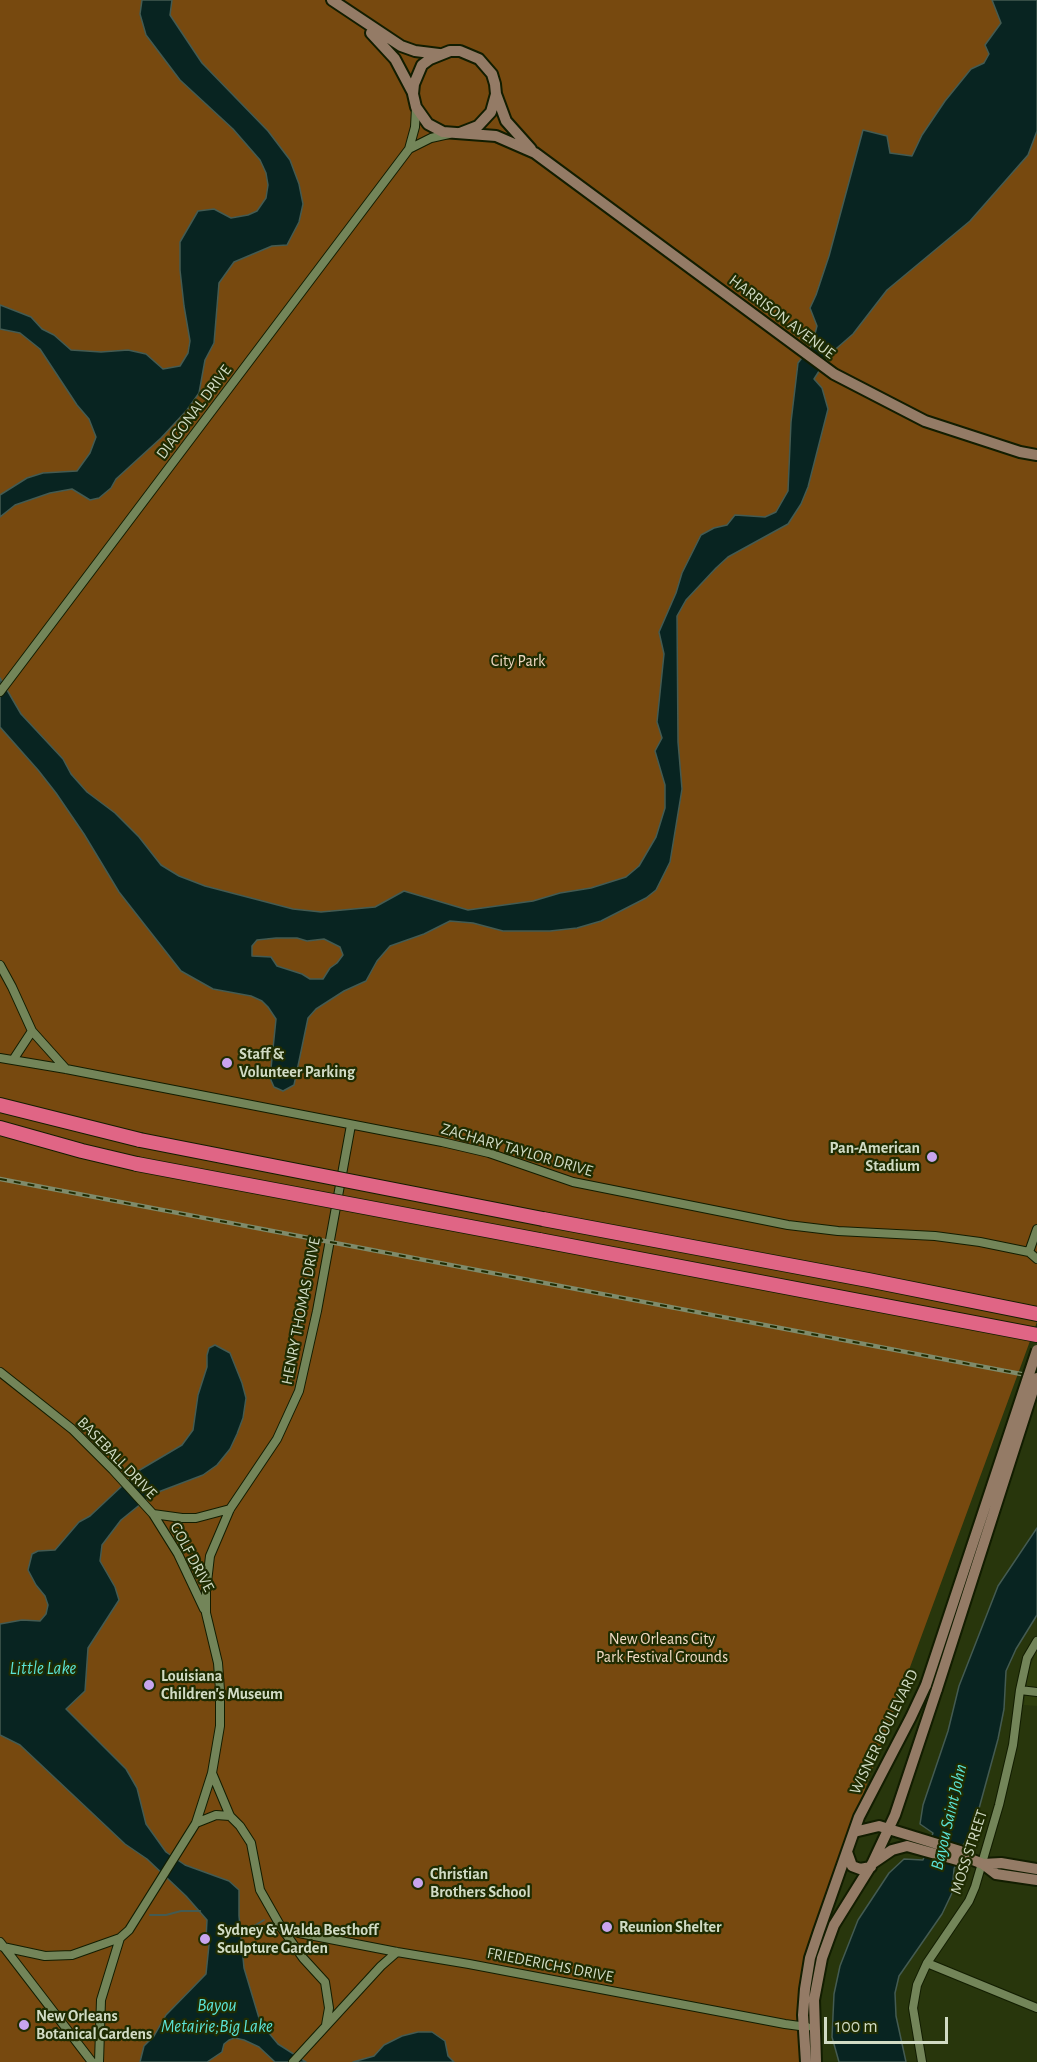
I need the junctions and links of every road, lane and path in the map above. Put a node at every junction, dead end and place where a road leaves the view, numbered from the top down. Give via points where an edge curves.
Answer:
1 (332, 0) edge
2 (348, 12) junction
3 (439, 54) junction
4 (413, 94) junction
5 (496, 94) junction
6 (416, 107) junction
7 (456, 133) junction
8 (409, 149) junction
9 (535, 153) junction
10 (1037, 455) edge
11 (0, 692) edge
12 (0, 965) edge
13 (32, 1031) junction
14 (0, 1058) edge
15 (13, 1060) junction
16 (66, 1069) junction
17 (0, 1105) edge
18 (351, 1125) junction
19 (0, 1128) edge
20 (1037, 1229) edge
21 (1029, 1252) junction
22 (1037, 1258) edge
23 (1037, 1314) edge
24 (1037, 1335) edge
25 (1037, 1350) edge
26 (0, 1372) edge
27 (1037, 1378) edge
28 (230, 1509) junction
29 (150, 1511) junction
30 (206, 1613) junction
31 (1037, 1641) edge
32 (931, 1687) junction
33 (1020, 1690) junction
34 (1037, 1692) edge
35 (212, 1773) junction
36 (230, 1816) junction
37 (196, 1823) junction
38 (889, 1828) junction
39 (854, 1832) junction
40 (927, 1846) junction
41 (847, 1852) junction
42 (983, 1864) junction
43 (872, 1865) junction
44 (1037, 1869) edge
45 (1037, 1880) edge
46 (281, 1927) junction
47 (120, 1938) junction
48 (2, 1945) edge
49 (397, 1952) junction
50 (927, 1962) junction
51 (1037, 2008) edge
52 (326, 2025) junction
53 (809, 2027) junction
54 (92, 2062) edge
55 (99, 2062) edge
56 (293, 2062) edge
57 (806, 2062) edge
58 (816, 2062) edge
59 (922, 2062) edge

1 - 2 street, HARRISON AVENUE
2 - 3 street, HARRISON AVENUE via 401,46
2 - 4 street, HARRISON AVENUE via 387,49
3 - 4 street via 422,65
3 - 5 street, HARRISON AVENUE via 460,51 479,58 492,74
4 - 6 street, HARRISON AVENUE
5 - 7 street via 485,120
5 - 9 street, HARRISON AVENUE via 506,121
6 - 7 street, HARRISON AVENUE via 435,129
6 - 8 street, DIAGONAL DRIVE
7 - 8 street, DIAGONAL DRIVE via 431,138
7 - 9 street, HARRISON AVENUE via 496,136
8 - 11 street, DIAGONAL DRIVE
9 - 10 street, HARRISON AVENUE via 834,374 925,421
12 - 13 street
13 - 15 street
13 - 16 street
14 - 15 street, ZACHARY TAYLOR DRIVE
15 - 16 street, ZACHARY TAYLOR DRIVE
16 - 18 street, ZACHARY TAYLOR DRIVE
17 - 23 highway, bridge via 140,1140
18 - 21 street, ZACHARY TAYLOR DRIVE via 489,1153 573,1182 788,1225 935,1236
18 - 28 street, HENRY THOMAS DRIVE via 299,1392 277,1439
19 - 24 highway, bridge via 137,1164
20 - 21 street
21 - 22 street, ZACHARY TAYLOR DRIVE
25 - 32 street, WISNER BOULEVARD, bridge
26 - 29 street, BASEBALL DRIVE via 72,1429
27 - 32 street, WISNER BOULEVARD, bridge
28 - 29 street, BASEBALL DRIVE via 196,1518
28 - 30 street, HENRY THOMAS DRIVE via 210,1556
29 - 30 street, GOLF DRIVE via 178,1554
30 - 35 street, HENRY THOMAS DRIVE via 220,1690 220,1726
31 - 33 street, MOSS STREET
32 - 38 street, WISNER BOULEVARD via 906,1785
32 - 39 street, WISNER BOULEVARD via 911,1717
33 - 34 street
33 - 42 street, MOSS STREET via 1013,1745
35 - 36 street
35 - 37 street, HENRY THOMAS DRIVE
36 - 37 street via 216,1815
36 - 46 street via 251,1843 260,1890
37 - 47 street, HENRY THOMAS DRIVE via 129,1930
38 - 39 street via 879,1826
38 - 40 street
38 - 43 street, WISNER BOULEVARD
39 - 41 street, WISNER BOULEVARD
40 - 42 street
40 - 43 street via 892,1850
41 - 43 street via 852,1866 860,1869
41 - 53 street, WISNER BOULEVARD via 810,1958 804,2001
42 - 44 street
42 - 45 street via 996,1874
42 - 50 street, MOSS STREET via 969,1901
43 - 53 street, WISNER BOULEVARD via 834,1925 822,1958
46 - 49 street, FRIEDERICHS DRIVE
46 - 52 street via 325,1982 329,2008
47 - 48 street via 72,1955 45,1956
47 - 55 street, HENRY THOMAS DRIVE via 101,2000
48 - 54 street
49 - 52 street
49 - 53 street, FRIEDERICHS DRIVE
50 - 51 street
50 - 59 street, MOSS STREET via 913,2008
52 - 56 street
53 - 57 street, WISNER BOULEVARD
53 - 58 street, WISNER BOULEVARD

